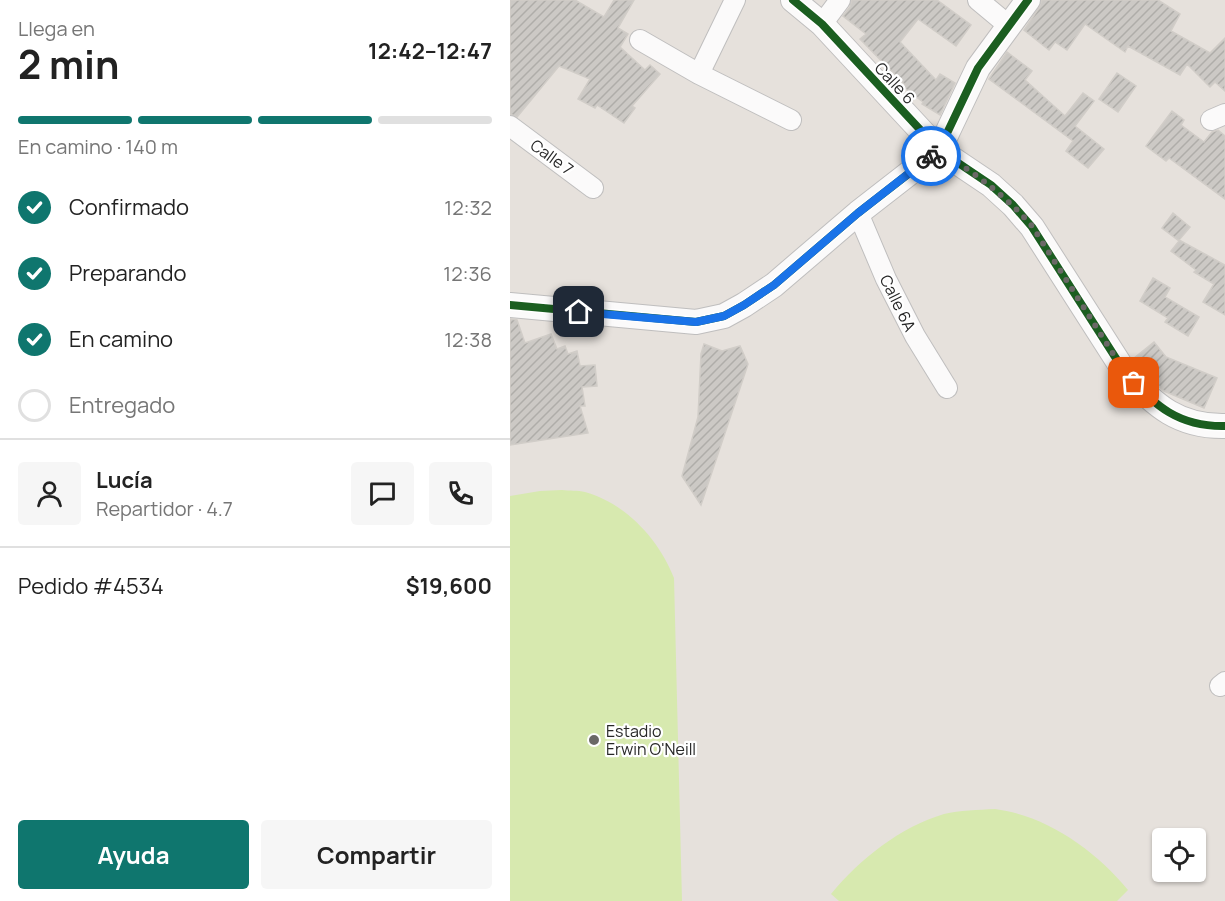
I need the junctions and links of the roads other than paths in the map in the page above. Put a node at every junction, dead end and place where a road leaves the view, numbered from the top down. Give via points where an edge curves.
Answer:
1 (735, 0) edge
2 (793, 0) edge
3 (840, 0) edge
4 (978, 0) edge
5 (1028, 0) edge
6 (822, 24) junction
7 (1008, 25) junction
8 (640, 40) dead end
9 (699, 74) junction
10 (791, 120) dead end
11 (510, 126) edge
12 (939, 150) junction
13 (593, 188) dead end
14 (858, 213) junction
15 (510, 305) edge
16 (947, 388) dead end
17 (1225, 426) edge

1 - 9 street
2 - 6 street, Calle 6
3 - 6 street
4 - 7 street
5 - 7 street
6 - 12 street, Calle 6
7 - 12 street via 978,68
8 - 9 street
9 - 10 street
11 - 13 street, Calle 7
12 - 14 street
12 - 17 street, Calle 6 via 991,185 1032,226 1126,374 1142,392 1159,407 1187,421
14 - 15 street via 774,285 724,316 696,322
14 - 16 street, Calle 6A via 905,317

